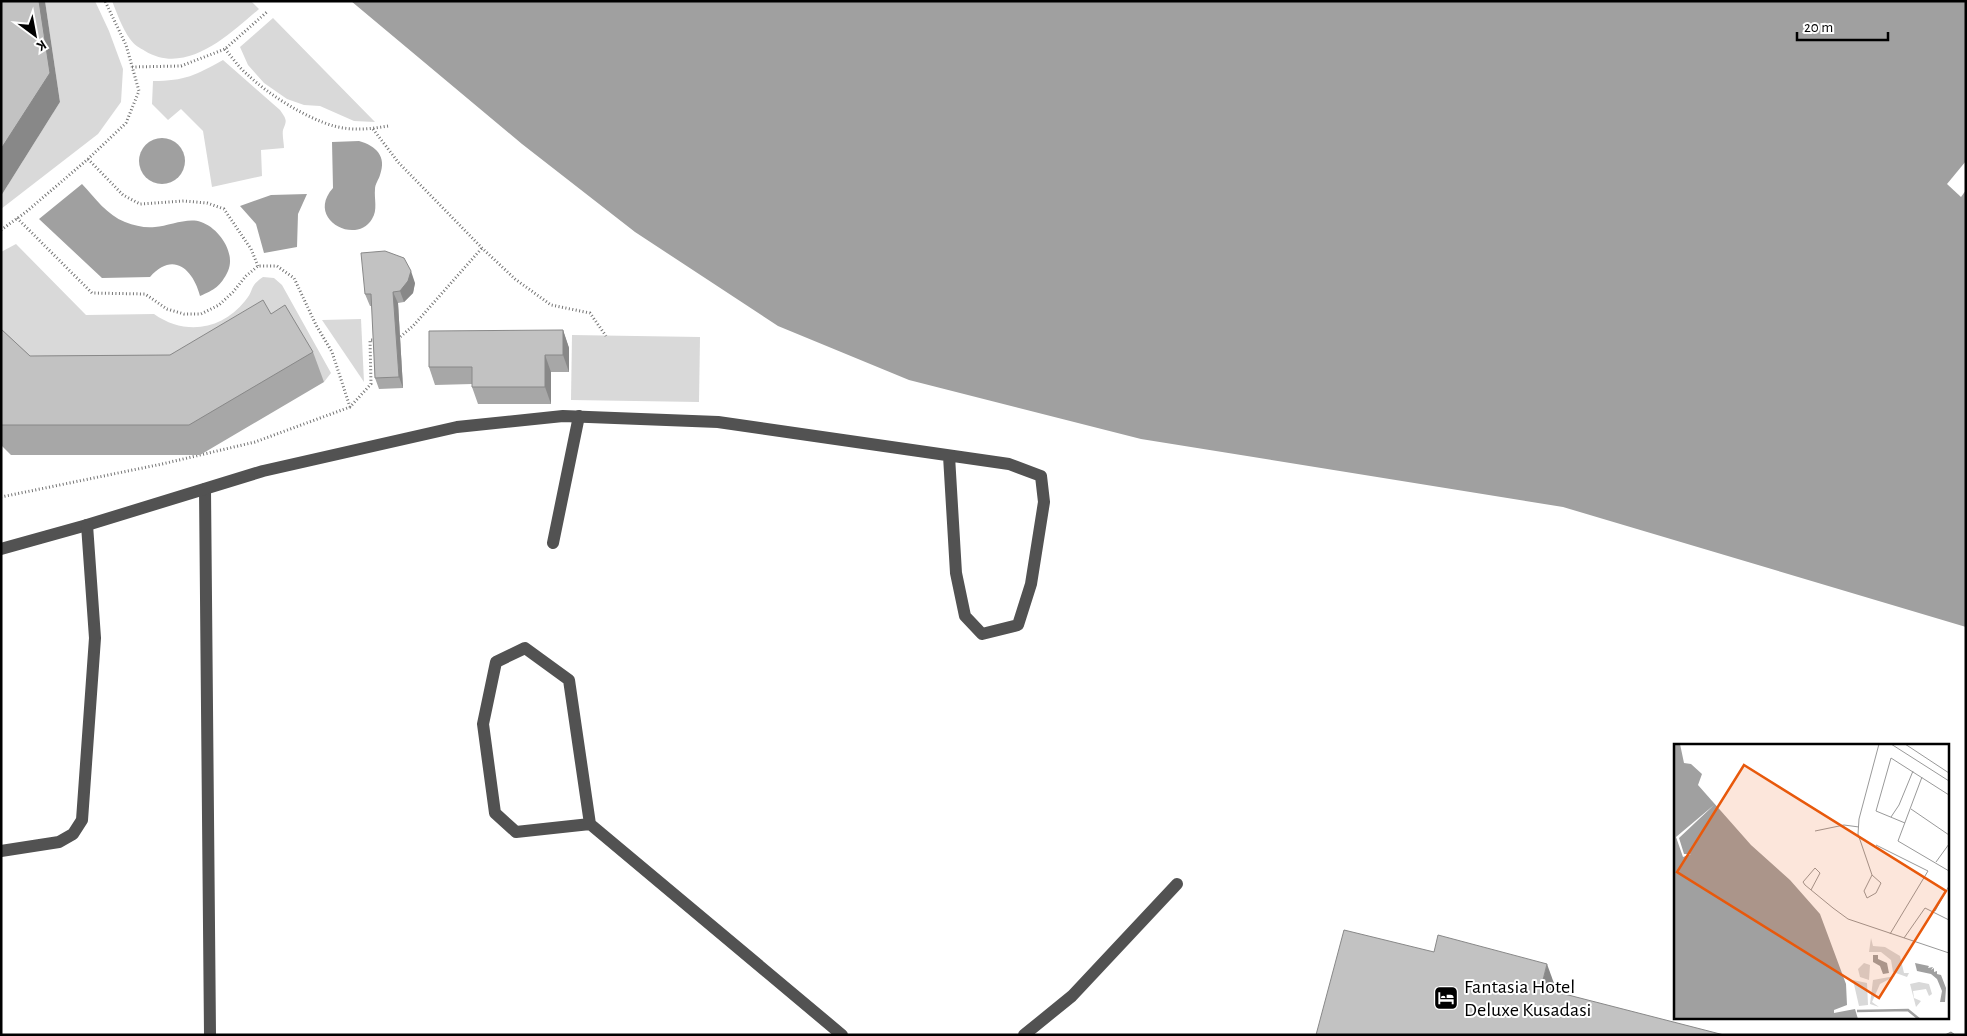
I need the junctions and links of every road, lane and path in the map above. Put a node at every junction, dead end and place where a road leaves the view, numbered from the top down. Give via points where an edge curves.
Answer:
1 (106, 1) edge
2 (268, 11) dead end
3 (225, 49) junction
4 (132, 67) junction
5 (388, 126) dead end
6 (373, 129) junction
7 (88, 159) junction
8 (17, 218) junction
9 (1, 230) edge
10 (482, 248) junction
11 (258, 266) junction
12 (606, 336) dead end
13 (392, 338) edge
14 (384, 339) edge
15 (350, 407) junction
16 (579, 416) junction
17 (949, 456) junction
18 (205, 489) junction
19 (1, 497) edge
20 (87, 525) junction
21 (553, 543) dead end
22 (1, 549) edge
23 (590, 824) junction
24 (1, 851) edge
25 (1177, 884) dead end
26 (210, 1035) edge
27 (842, 1035) edge
28 (1024, 1035) edge

1 - 4 path
2 - 3 path
3 - 4 path via 181,66
3 - 6 path via 247,75 295,108 334,126
4 - 7 path via 139,90 126,123
5 - 6 path
6 - 10 path via 398,162
7 - 8 path
7 - 11 path via 123,196 140,204 184,201 207,203 224,210 251,249
8 - 9 path
8 - 11 path via 92,293 145,294 167,309 184,314 201,314 219,305
10 - 12 path via 515,279 551,305 590,313
10 - 13 path via 412,326 400,337
11 - 15 path via 277,266 294,278 332,352
14 - 15 path via 370,340 371,384
15 - 19 path via 254,442
16 - 17 street via 718,422
16 - 18 street via 457,427 263,471
16 - 21 street
17 - 17 street via 956,573 965,616 982,634 1018,625 1031,584 1044,502 1041,476 1009,464
18 - 20 street
18 - 26 street
20 - 22 street
20 - 24 street via 95,638 82,820 73,834 59,842
23 - 23 street via 570,680 525,648 496,662 483,724 495,812 516,832
23 - 27 street
25 - 28 street via 1072,996

